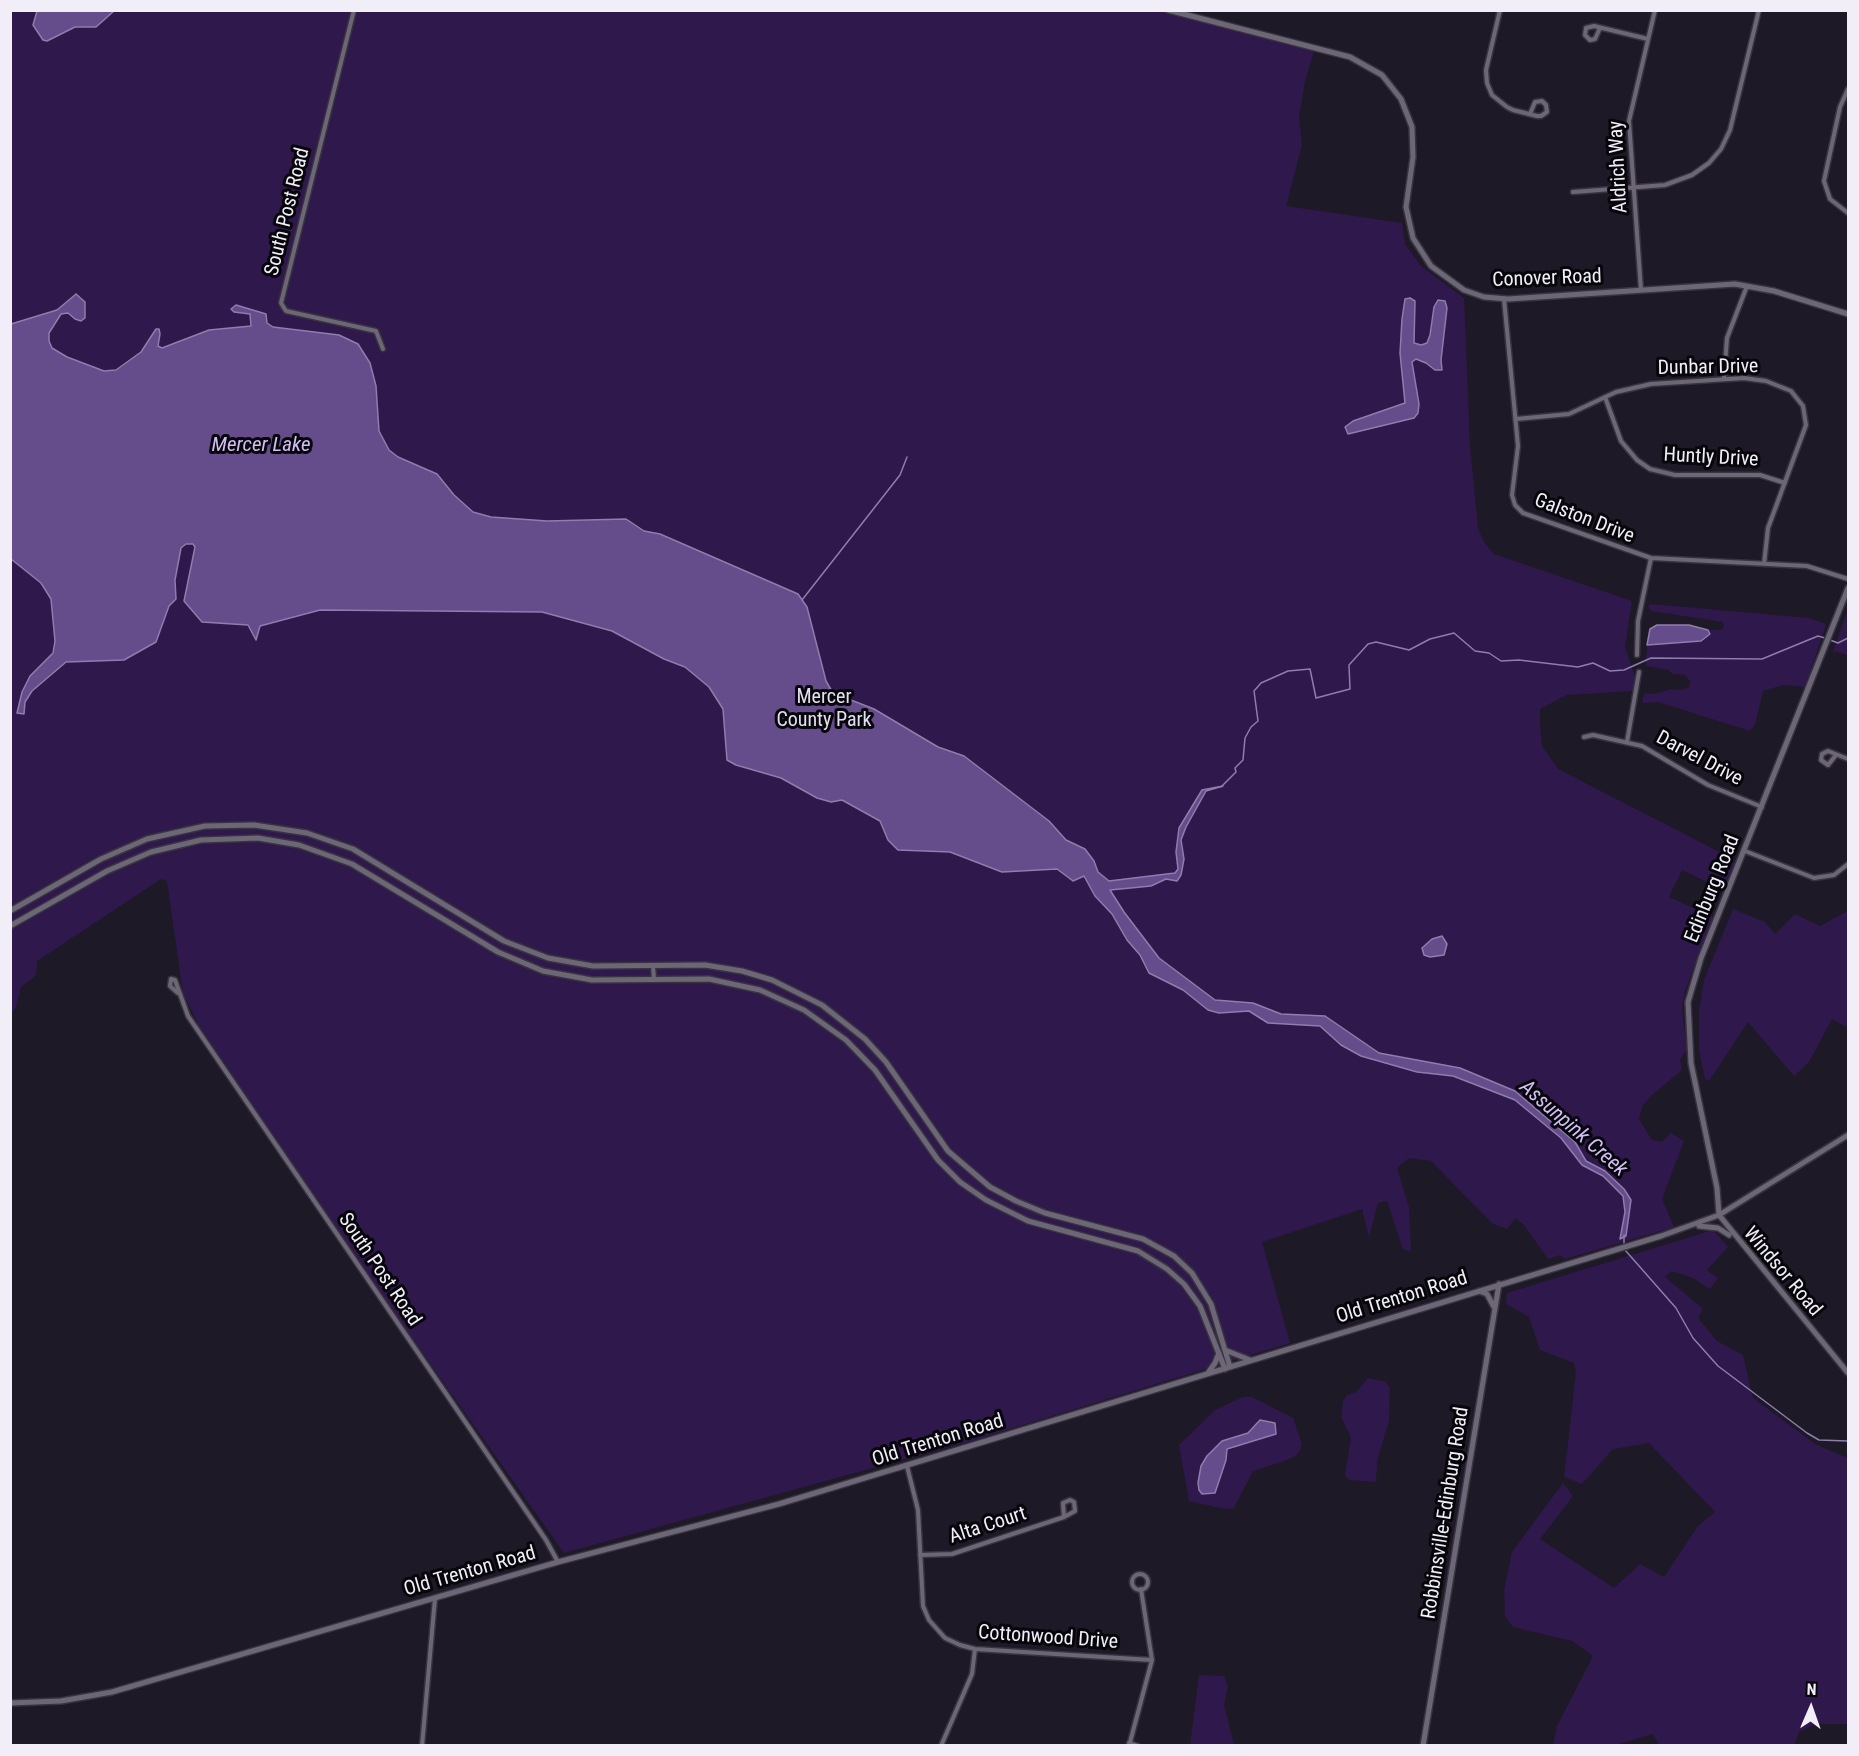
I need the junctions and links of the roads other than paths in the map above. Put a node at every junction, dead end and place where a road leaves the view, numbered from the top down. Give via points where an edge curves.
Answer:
1 (354, 10) edge
2 (1168, 10) edge
3 (1500, 10) edge
4 (1655, 10) edge
5 (1759, 10) edge
6 (1600, 28) junction
7 (1648, 39) junction
8 (1848, 89) edge
9 (1530, 114) junction
10 (1634, 187) junction
11 (1573, 192) dead end
12 (1848, 213) edge
13 (1748, 286) junction
14 (1641, 290) junction
15 (1504, 299) junction
16 (1848, 314) edge
17 (383, 349) dead end
18 (1724, 378) junction
19 (1605, 397) junction
20 (1516, 419) junction
21 (1785, 483) junction
22 (1651, 558) junction
23 (1764, 564) junction
24 (1848, 579) edge
25 (1848, 588) edge
26 (1637, 655) dead end
27 (1639, 672) dead end
28 (1584, 737) dead end
29 (1628, 742) junction
30 (1836, 754) dead end
31 (1848, 759) edge
32 (1763, 807) junction
33 (1745, 851) junction
34 (1848, 864) edge
35 (10, 911) edge
36 (471, 920) junction
37 (10, 926) edge
38 (464, 931) junction
39 (653, 966) junction
40 (654, 979) junction
41 (178, 993) dead end
42 (1848, 1135) edge
43 (1719, 1215) junction
44 (1691, 1226) junction
45 (1115, 1230) junction
46 (1736, 1239) junction
47 (1112, 1243) junction
48 (1499, 1284) junction
49 (1478, 1291) junction
50 (1495, 1309) junction
51 (1222, 1350) junction
52 (1251, 1360) junction
53 (1227, 1368) junction
54 (1848, 1373) edge
55 (1206, 1374) junction
56 (907, 1466) junction
57 (1064, 1517) junction
58 (920, 1556) junction
59 (558, 1562) junction
60 (1141, 1589) junction
61 (435, 1598) junction
62 (975, 1649) junction
63 (1152, 1660) junction
64 (10, 1703) edge
65 (1129, 1744) edge
66 (422, 1746) edge
67 (941, 1746) edge
68 (1138, 1746) edge
69 (1423, 1746) edge

1 - 17 street, South Post Road via 281,303 286,310 376,331
2 - 15 street, Conover Road via 1350,57 1369,64 1382,75 1401,99 1412,127 1413,157 1406,207 1418,249 1454,285 1484,297
3 - 9 street via 1486,70 1487,83 1502,104
4 - 7 street, Aldrich Way
5 - 10 street via 1733,121 1721,149 1701,170 1683,180
6 - 6 street via 1588,27 1585,35 1595,39
6 - 7 street
7 - 10 street, Aldrich Way via 1630,115
8 - 12 street via 1840,107 1824,181 1830,199
9 - 9 street via 1545,115 1546,105 1535,102
10 - 11 street
10 - 14 street, Aldrich Way
13 - 14 street, Conover Road
13 - 16 street, Conover Road
13 - 18 street via 1727,338
14 - 15 street, Conover Road
15 - 20 street, Galston Drive
18 - 19 street, Dunbar Drive via 1639,385
18 - 21 street, Dunbar Drive via 1766,381 1791,391 1800,401 1806,424
19 - 20 street, Dunbar Drive via 1569,414
19 - 21 street, Huntly Drive via 1621,441 1630,454 1650,469 1675,475 1760,475
20 - 22 street, Galston Drive via 1518,459 1512,495 1519,509
21 - 23 street, Dunbar Drive via 1768,528
22 - 23 street, Galston Drive
22 - 26 street via 1638,621
23 - 24 street, Galston Drive via 1816,568
25 - 32 street, Edinburg Road
27 - 29 street
28 - 29 street, Darvel Drive via 1593,735
29 - 32 street, Darvel Drive via 1652,751 1708,785
30 - 31 street
32 - 33 street, Edinburg Road
33 - 34 street via 1814,878 1833,875
33 - 43 street, Edinburg Road via 1701,958 1688,1002 1691,1063
35 - 36 street via 133,844 185,829 239,824 288,829 335,842 378,862
36 - 38 street
36 - 39 street via 504,941 548,958 593,966
37 - 38 street via 133,859 188,842 239,838 286,842 335,856
38 - 40 street via 512,960 551,973 592,980
39 - 40 street
39 - 45 street via 692,964 742,971 814,1000 851,1026 878,1052 939,1140 981,1181 1029,1207
40 - 47 street via 729,982 768,993 804,1010 859,1052 928,1148 973,1191 1028,1221
41 - 59 street, South Post Road via 188,1016
42 - 43 street, Old Trenton Road
43 - 44 street, Old Trenton Road
43 - 46 street, Windsor Road
44 - 46 street via 1718,1228
44 - 48 street, Old Trenton Road
45 - 47 street
45 - 51 street via 1155,1244 1192,1274 1211,1304
46 - 54 street, Windsor Road
47 - 51 street via 1148,1256 1176,1276 1200,1306
48 - 49 street, Old Trenton Road
48 - 50 street, Robbinsville-Edinburg Road
49 - 50 street via 1487,1294
49 - 52 street, Old Trenton Road
50 - 69 street, Robbinsville-Edinburg Road
51 - 52 street
51 - 53 street
51 - 55 street
52 - 53 street, Old Trenton Road
53 - 55 street, Old Trenton Road
55 - 56 street, Old Trenton Road
56 - 58 street, Cottonwood Drive via 917,1500
56 - 59 street, Old Trenton Road
57 - 57 street, Alta Court via 1075,1511 1076,1505 1070,1500 1061,1506
57 - 58 street, Alta Court via 952,1554
58 - 62 street, Cottonwood Drive via 921,1597 929,1620 945,1638
59 - 61 street, Old Trenton Road
60 - 60 street via 1147,1580 1137,1575 1132,1583
60 - 63 street
61 - 64 street, Old Trenton Road via 104,1694
61 - 66 street
62 - 63 street, Cottonwood Drive
62 - 67 street via 972,1674
63 - 65 street
65 - 68 street

